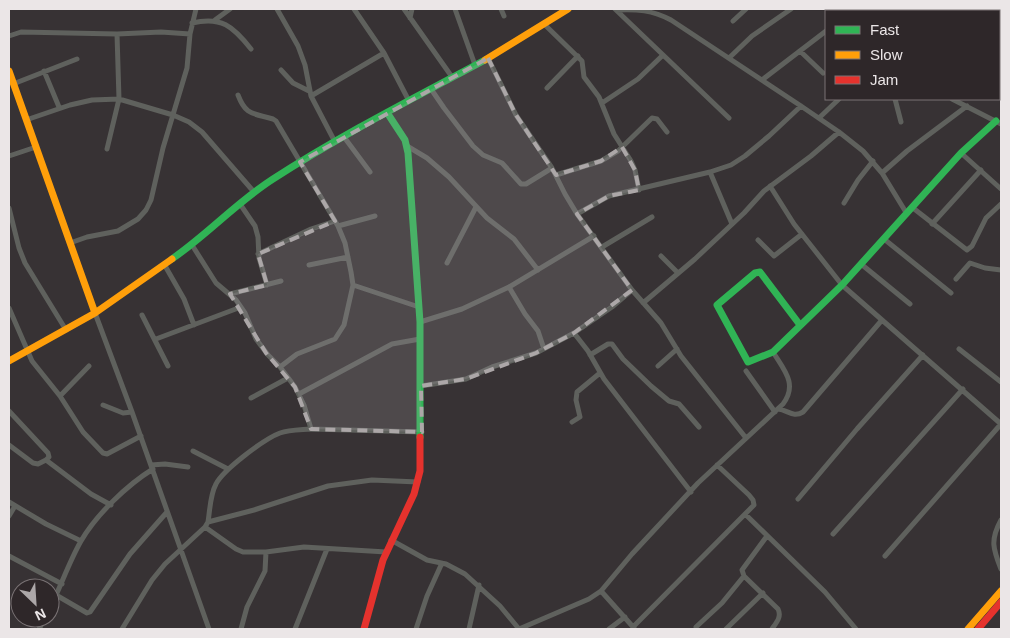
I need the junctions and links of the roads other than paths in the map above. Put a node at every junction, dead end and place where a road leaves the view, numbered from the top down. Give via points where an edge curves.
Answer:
1 (196, 9) edge
2 (230, 9) edge
3 (277, 9) edge
4 (354, 9) edge
5 (404, 9) edge
6 (412, 9) edge
7 (455, 9) edge
8 (501, 9) edge
9 (568, 9) edge
10 (615, 9) edge
11 (746, 9) edge
12 (791, 9) edge
13 (557, 11) edge
14 (504, 16) dead end
15 (410, 18) junction
16 (215, 20) junction
17 (733, 21) dead end
18 (192, 23) junction
19 (544, 24) junction
20 (825, 32) edge
21 (117, 34) junction
22 (190, 34) junction
23 (9, 36) edge
24 (251, 49) dead end
25 (800, 51) junction
26 (384, 53) junction
27 (663, 55) junction
28 (578, 56) junction
29 (488, 58) junction
30 (729, 58) junction
31 (78, 59) dead end
32 (475, 65) junction
33 (281, 70) dead end
34 (9, 71) edge
35 (44, 71) junction
36 (823, 73) dead end
37 (452, 77) junction
38 (762, 80) junction
39 (13, 84) junction
40 (547, 88) dead end
41 (432, 89) junction
42 (310, 93) junction
43 (238, 95) dead end
44 (119, 98) junction
45 (838, 100) edge
46 (895, 100) edge
47 (954, 100) edge
48 (409, 101) junction
49 (602, 103) junction
50 (801, 106) junction
51 (967, 106) junction
52 (59, 107) junction
53 (388, 114) junction
54 (173, 115) junction
55 (729, 118) dead end
56 (818, 118) junction
57 (26, 120) junction
58 (901, 122) dead end
59 (999, 122) edge
60 (667, 132) dead end
61 (840, 132) junction
62 (344, 137) junction
63 (335, 142) junction
64 (407, 146) junction
65 (36, 147) junction
66 (622, 147) junction
67 (107, 149) dead end
68 (961, 153) junction
69 (9, 156) edge
70 (873, 161) junction
71 (300, 162) junction
72 (552, 168) junction
73 (981, 170) junction
74 (370, 172) dead end
75 (710, 172) junction
76 (882, 173) junction
77 (556, 175) junction
78 (770, 186) junction
79 (1001, 189) edge
80 (638, 190) junction
81 (254, 192) junction
82 (844, 203) dead end
83 (240, 204) junction
84 (1001, 204) edge
85 (476, 207) junction
86 (9, 208) edge
87 (913, 208) junction
88 (577, 214) junction
89 (907, 214) junction
90 (375, 216) dead end
91 (652, 217) dead end
92 (336, 224) junction
93 (732, 224) junction
94 (932, 224) junction
95 (802, 234) junction
96 (594, 236) junction
97 (758, 240) dead end
98 (884, 240) junction
99 (70, 243) junction
100 (192, 246) junction
101 (602, 247) junction
102 (258, 254) junction
103 (661, 256) dead end
104 (348, 257) junction
105 (447, 263) dead end
106 (164, 264) junction
107 (861, 264) junction
108 (309, 265) dead end
109 (538, 270) junction
110 (1001, 270) edge
111 (678, 274) junction
112 (956, 279) dead end
113 (282, 281) dead end
114 (267, 285) junction
115 (352, 285) junction
116 (842, 285) junction
117 (509, 287) junction
118 (632, 290) junction
119 (951, 293) dead end
120 (230, 294) junction
121 (643, 303) junction
122 (910, 304) dead end
123 (241, 307) junction
124 (419, 307) junction
125 (9, 308) edge
126 (95, 313) junction
127 (142, 315) dead end
128 (882, 320) junction
129 (420, 322) junction
130 (194, 324) junction
131 (800, 325) junction
132 (66, 330) junction
133 (574, 333) junction
134 (156, 339) junction
135 (420, 339) junction
136 (544, 349) junction
137 (677, 349) junction
138 (959, 349) dead end
139 (28, 351) junction
140 (773, 352) junction
141 (590, 355) junction
142 (923, 355) junction
143 (9, 361) edge
144 (89, 366) dead end
145 (168, 366) dead end
146 (658, 366) dead end
147 (280, 367) junction
148 (746, 371) dead end
149 (600, 373) junction
150 (288, 378) junction
151 (1001, 382) edge
152 (421, 386) junction
153 (963, 389) junction
154 (299, 394) junction
155 (60, 396) junction
156 (250, 398) dead end
157 (103, 405) dead end
158 (777, 410) junction
159 (9, 411) edge
160 (132, 412) junction
161 (572, 422) dead end
162 (1001, 424) edge
163 (699, 427) dead end
164 (310, 429) junction
165 (422, 432) junction
166 (141, 436) junction
167 (746, 438) junction
168 (9, 445) edge
169 (193, 451) dead end
170 (46, 460) junction
171 (717, 464) junction
172 (188, 467) dead end
173 (152, 468) junction
174 (228, 469) junction
175 (418, 482) junction
176 (690, 492) junction
177 (798, 499) dead end
178 (9, 502) edge
179 (111, 505) junction
180 (15, 506) junction
181 (167, 512) junction
182 (745, 514) junction
183 (9, 516) edge
184 (1001, 520) edge
185 (206, 524) junction
186 (833, 534) dead end
187 (767, 536) junction
188 (391, 540) junction
189 (81, 541) junction
190 (181, 548) junction
191 (328, 549) junction
192 (266, 552) junction
193 (386, 552) junction
194 (9, 556) edge
195 (885, 556) dead end
196 (442, 563) junction
197 (1001, 569) edge
198 (744, 576) junction
199 (62, 584) junction
200 (479, 585) junction
201 (60, 588) edge
202 (601, 591) junction
203 (1001, 591) edge
204 (763, 593) junction
205 (60, 597) edge
206 (1000, 606) edge
207 (625, 617) junction
208 (696, 627) dead end
209 (125, 628) edge
210 (634, 628) edge
211 (209, 629) edge
212 (241, 629) edge
213 (295, 629) edge
214 (364, 629) edge
215 (416, 629) edge
216 (469, 629) edge
217 (519, 629) edge
218 (609, 629) edge
219 (726, 629) edge
220 (772, 629) edge
221 (856, 629) edge
222 (968, 629) edge
223 (978, 629) edge

1 - 18 street
2 - 16 street
3 - 42 street via 298,46
4 - 26 street
5 - 15 street
6 - 15 street
7 - 32 street
8 - 14 street
9 - 13 street
10 - 27 street
10 - 30 street via 660,14
11 - 17 street
12 - 30 street via 752,36
13 - 19 street
15 - 37 street
16 - 18 street
16 - 24 street via 235,31
18 - 22 street
19 - 28 street
19 - 29 street
20 - 25 street
21 - 22 street
21 - 23 street via 21,32
21 - 44 street
22 - 54 street via 187,68
25 - 36 street
25 - 38 street
26 - 42 street via 321,92
26 - 48 street
27 - 49 street via 638,79
27 - 55 street
28 - 40 street
28 - 49 street via 584,77
29 - 32 street
29 - 72 street via 516,115
30 - 38 street
31 - 35 street
32 - 37 street
33 - 42 street via 293,83
34 - 39 street
35 - 39 street
35 - 52 street
37 - 41 street
38 - 50 street
39 - 57 street
41 - 48 street
41 - 72 street via 473,146 483,155 502,163 521,184
42 - 63 street
43 - 71 street via 248,112 276,121
44 - 52 street
44 - 54 street
44 - 67 street
45 - 56 street
46 - 58 street
47 - 51 street
48 - 53 street
49 - 66 street via 610,127
50 - 56 street
50 - 75 street via 745,156
51 - 59 street
51 - 76 street
52 - 57 street
53 - 62 street
53 - 64 street
54 - 81 street via 202,132
54 - 99 street via 146,210 118,231
56 - 61 street
57 - 65 street
59 - 68 street
60 - 66 street via 657,119 652,118
61 - 70 street
61 - 78 street
62 - 63 street
62 - 74 street
63 - 71 street
64 - 85 street via 449,177
64 - 124 street
65 - 69 street
65 - 99 street
66 - 77 street via 601,161
66 - 80 street via 635,170
68 - 73 street
68 - 87 street
70 - 76 street
70 - 82 street
71 - 81 street
71 - 92 street
72 - 77 street
73 - 79 street
73 - 94 street
75 - 80 street
75 - 93 street
76 - 89 street
77 - 88 street
78 - 93 street
78 - 95 street
80 - 88 street via 605,197
81 - 83 street
83 - 100 street
83 - 102 street via 258,237
84 - 94 street via 986,218 967,250
85 - 105 street
85 - 109 street via 514,239
86 - 132 street via 25,263
87 - 89 street
87 - 94 street
88 - 96 street
89 - 98 street
90 - 92 street
91 - 101 street
92 - 102 street via 311,229
92 - 104 street
93 - 111 street
95 - 97 street via 774,256
95 - 116 street
96 - 101 street
96 - 109 street
98 - 107 street
98 - 119 street
99 - 126 street
100 - 106 street
100 - 120 street via 216,283
101 - 118 street
102 - 114 street
103 - 111 street
104 - 108 street
104 - 115 street
106 - 126 street
106 - 130 street
107 - 116 street
107 - 122 street
109 - 117 street
110 - 112 street via 970,263
111 - 121 street
113 - 114 street
114 - 120 street
115 - 124 street
115 - 147 street via 344,325 335,338 297,354
116 - 128 street
116 - 131 street
117 - 129 street via 462,309
117 - 136 street via 538,331
118 - 121 street
118 - 133 street
120 - 123 street
121 - 137 street
123 - 130 street
123 - 147 street via 256,339
124 - 129 street
125 - 139 street
126 - 132 street
126 - 160 street
127 - 134 street
128 - 142 street
128 - 158 street via 803,412 792,415 785,410
129 - 135 street
130 - 134 street
131 - 140 street
131 - 140 street via 760,272 718,304 748,362
132 - 139 street
133 - 136 street
133 - 141 street
134 - 145 street
135 - 152 street
135 - 154 street via 392,344
136 - 152 street via 466,379
137 - 146 street
137 - 167 street
138 - 151 street
139 - 143 street
139 - 155 street
140 - 158 street via 789,378 790,387 789,396
141 - 149 street
141 - 163 street via 612,344 651,386 669,401 679,404
142 - 153 street
142 - 177 street
144 - 155 street
147 - 150 street
148 - 158 street
149 - 161 street via 577,392 580,417
149 - 176 street
150 - 154 street
150 - 156 street
152 - 165 street
153 - 162 street
153 - 186 street
154 - 164 street
155 - 166 street via 83,432 103,454
157 - 160 street via 123,414
158 - 167 street
159 - 170 street via 48,453
160 - 166 street
162 - 195 street
164 - 165 street
164 - 174 street via 271,437
165 - 175 street
166 - 173 street
167 - 171 street
168 - 170 street via 33,463 42,464
169 - 174 street
170 - 179 street
171 - 176 street
171 - 182 street via 753,500 754,505
172 - 173 street via 165,464
173 - 179 street
173 - 181 street
174 - 185 street via 212,493
175 - 185 street via 372,480 328,486
175 - 188 street
176 - 202 street
178 - 180 street
179 - 189 street
180 - 183 street
180 - 189 street
181 - 190 street
181 - 205 street via 130,554 90,612
182 - 187 street
182 - 210 street
184 - 197 street via 993,536
185 - 190 street
185 - 192 street via 236,549
187 - 198 street via 743,566
187 - 221 street via 833,600
188 - 193 street
188 - 196 street via 428,560
189 - 199 street
190 - 209 street via 152,580
190 - 211 street
191 - 192 street via 291,548
191 - 193 street
191 - 213 street
192 - 212 street via 265,571 247,607
193 - 214 street
194 - 199 street
196 - 200 street
196 - 215 street
198 - 204 street
198 - 208 street
199 - 201 street
200 - 216 street
200 - 217 street
202 - 207 street
202 - 217 street
203 - 222 street
204 - 219 street
204 - 220 street via 780,613
206 - 223 street
207 - 210 street
207 - 218 street

